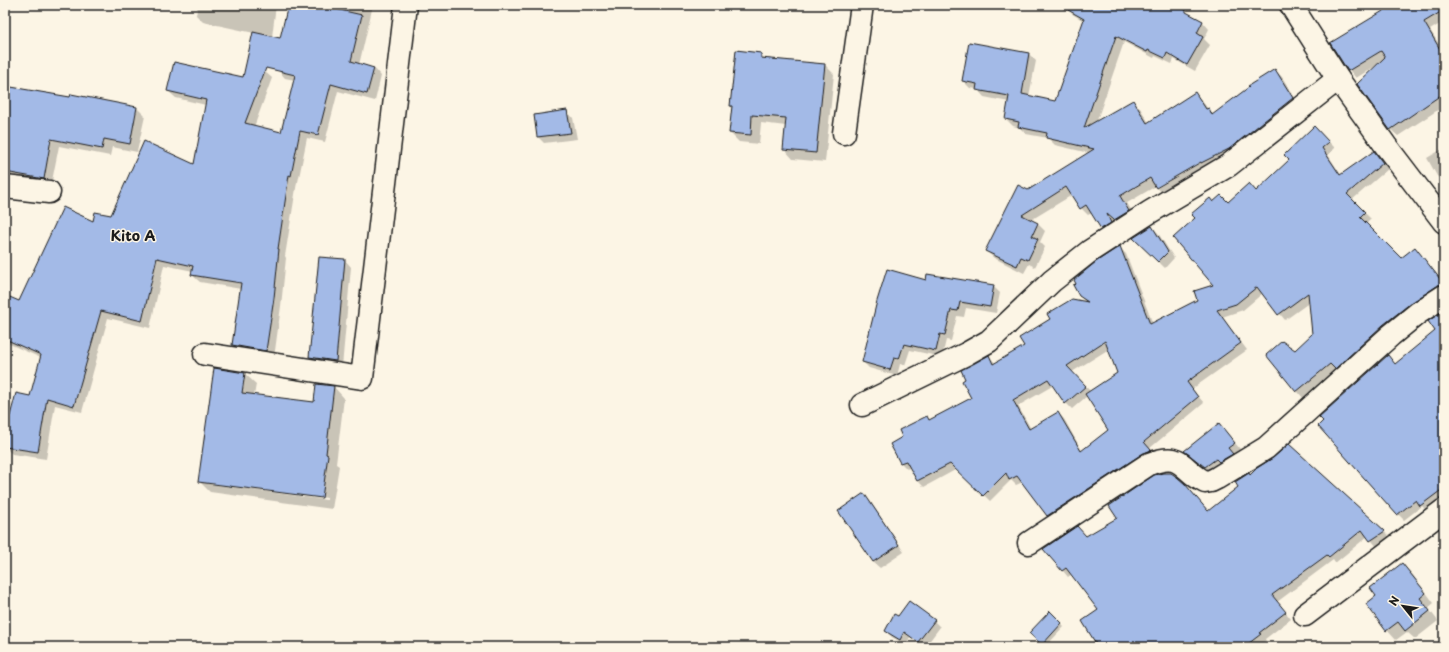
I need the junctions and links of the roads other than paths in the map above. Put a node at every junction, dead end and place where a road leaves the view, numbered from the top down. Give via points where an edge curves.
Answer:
1 (406, 5) edge
2 (862, 5) edge
3 (1291, 5) edge
4 (1338, 79) junction
5 (844, 133) dead end
6 (5, 187) edge
7 (50, 192) dead end
8 (1444, 222) edge
9 (1444, 296) edge
10 (205, 354) dead end
11 (862, 405) dead end
12 (1444, 510) edge
13 (1029, 543) dead end
14 (1306, 615) dead end

1 - 10 street via 362,378
2 - 5 street
3 - 4 street
4 - 8 street
4 - 11 street via 1229,165 1090,251 1052,281 989,341
6 - 7 street
9 - 13 street via 1391,335 1266,448 1217,478 1206,482 1177,461 1168,458 1160,460 1149,464
12 - 14 street

